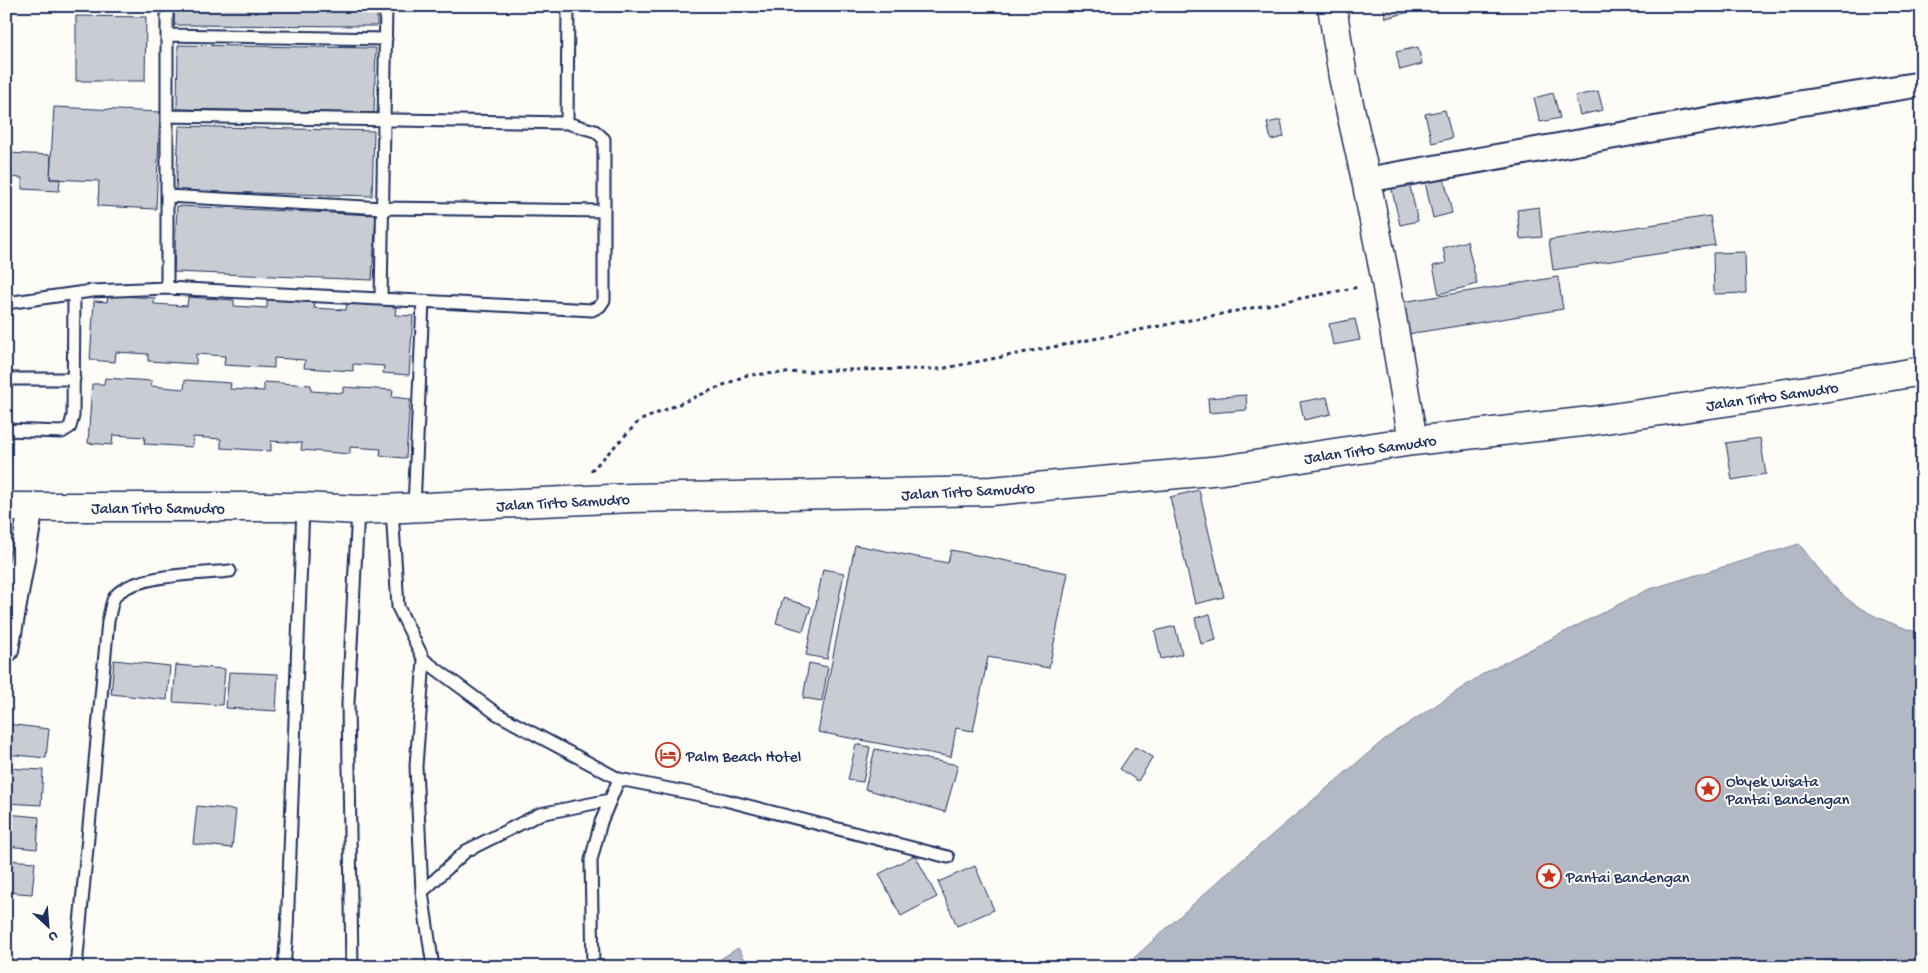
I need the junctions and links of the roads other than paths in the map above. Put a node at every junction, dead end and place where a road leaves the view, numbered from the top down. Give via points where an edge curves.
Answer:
1 (167, 6) edge
2 (386, 6) edge
3 (568, 6) edge
4 (1332, 6) edge
5 (167, 35) junction
6 (386, 39) junction
7 (1922, 84) edge
8 (167, 116) junction
9 (384, 121) junction
10 (567, 123) junction
11 (1366, 180) junction
12 (166, 196) junction
13 (383, 208) junction
14 (604, 211) junction
15 (166, 288) junction
16 (74, 294) junction
17 (381, 299) junction
18 (423, 301) junction
19 (6, 303) edge
20 (1922, 371) edge
21 (6, 379) edge
22 (74, 379) junction
23 (6, 430) edge
24 (1414, 441) junction
25 (19, 507) edge
26 (303, 507) junction
27 (403, 509) junction
28 (358, 510) junction
29 (230, 572) dead end
30 (6, 650) edge
31 (424, 660) junction
32 (619, 779) junction
33 (610, 800) junction
34 (948, 857) dead end
35 (422, 892) junction
36 (76, 967) edge
37 (284, 967) edge
38 (352, 967) edge
39 (433, 967) edge
40 (593, 967) edge

1 - 5 lane
2 - 6 lane
3 - 10 lane
4 - 11 street via 1343,77
5 - 6 lane
5 - 8 lane
6 - 9 lane
7 - 11 street
8 - 9 lane
8 - 12 lane
9 - 10 lane
9 - 13 lane
10 - 14 lane via 595,131 604,139
11 - 24 street
12 - 13 lane
12 - 15 lane
13 - 14 lane
13 - 17 lane
14 - 18 lane via 604,300 592,310
15 - 16 lane
15 - 17 lane
16 - 19 lane
16 - 22 lane
17 - 18 lane
18 - 27 lane
20 - 24 street, Jalan Tirto Samudro via 1590,421
21 - 22 lane
22 - 23 lane via 70,427 62,432
24 - 27 street, Jalan Tirto Samudro via 1222,470 991,491 567,500
25 - 26 street, Jalan Tirto Samudro
25 - 30 street
26 - 28 street, Jalan Tirto Samudro
26 - 37 lane via 288,931
27 - 28 street, Jalan Tirto Samudro
27 - 31 lane via 398,607
28 - 38 lane via 348,703
29 - 36 lane via 146,579 125,587 114,598 108,621
31 - 32 lane via 497,714
31 - 35 lane via 416,766
32 - 33 lane
32 - 34 lane via 725,800
33 - 35 lane via 540,814 466,851
33 - 40 lane via 591,860
35 - 39 lane

